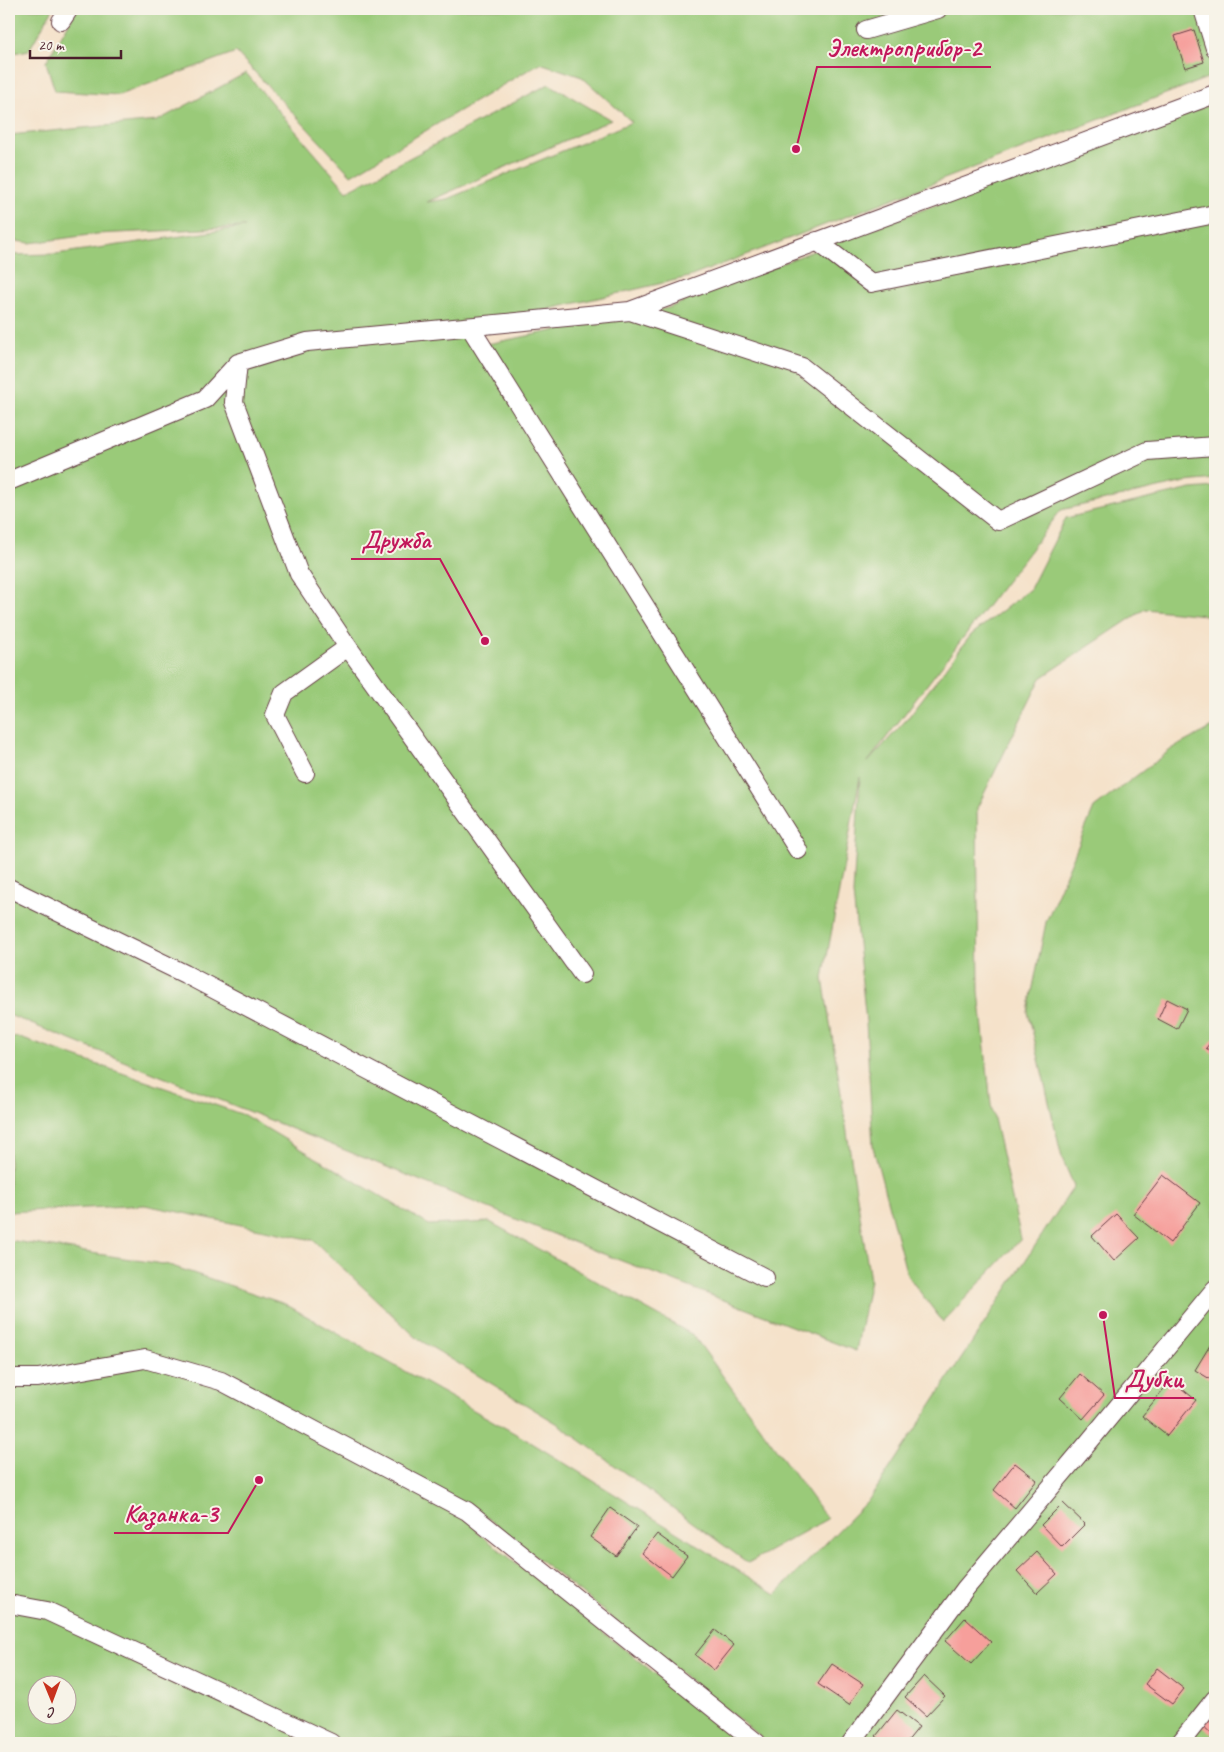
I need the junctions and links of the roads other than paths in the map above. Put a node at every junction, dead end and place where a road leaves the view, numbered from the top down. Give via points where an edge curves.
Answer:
1 (938, 9) edge
2 (1203, 9) edge
3 (866, 30) dead end
4 (1215, 48) edge
5 (1215, 94) edge
6 (1215, 214) edge
7 (817, 241) junction
8 (630, 311) junction
9 (470, 327) junction
10 (238, 363) junction
11 (1215, 446) edge
12 (9, 481) edge
13 (348, 647) junction
14 (305, 773) dead end
15 (798, 850) dead end
16 (9, 888) edge
17 (582, 974) dead end
18 (765, 1278) dead end
19 (1215, 1290) edge
20 (9, 1378) edge
21 (9, 1604) edge
22 (1215, 1699) edge
23 (330, 1743) edge
24 (757, 1743) edge
25 (851, 1743) edge
26 (1180, 1743) edge

1 - 3 lane
2 - 4 lane
5 - 7 lane
6 - 7 lane via 871,283
7 - 8 lane
8 - 9 lane
8 - 11 lane via 802,367 998,521 1147,452
9 - 10 lane via 307,342
9 - 15 lane
10 - 12 lane via 205,399
10 - 13 lane via 234,402 295,565
13 - 14 lane via 284,693 275,715
13 - 17 lane
16 - 18 lane via 186,974
19 - 25 lane via 964,1589
20 - 24 lane via 38,1378 146,1359 221,1381 467,1511
21 - 23 lane via 47,1611
22 - 26 lane

